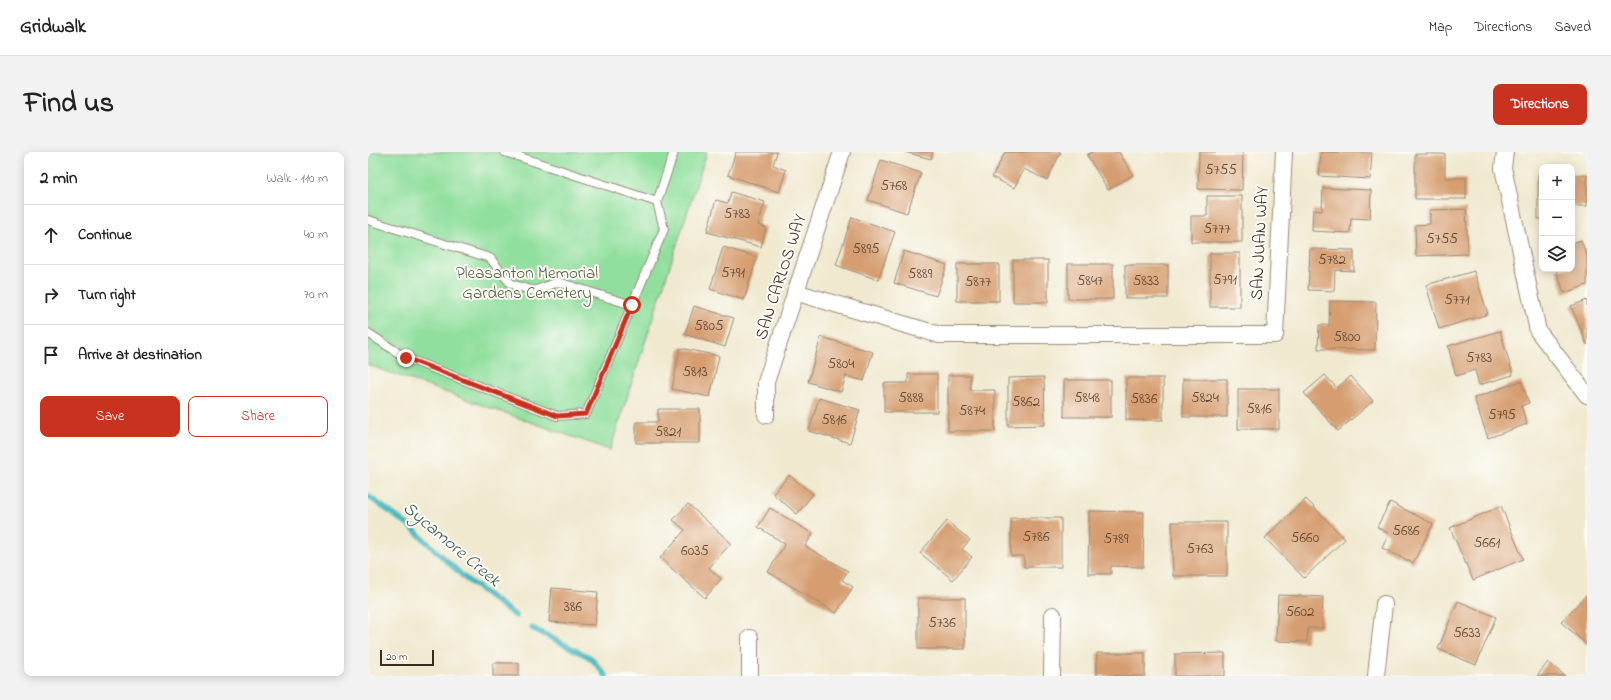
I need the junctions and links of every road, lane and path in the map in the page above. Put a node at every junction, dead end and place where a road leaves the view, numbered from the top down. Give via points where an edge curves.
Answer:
1 (506, 152) edge
2 (674, 152) edge
3 (842, 152) edge
4 (1284, 152) edge
5 (1505, 152) edge
6 (657, 202) junction
7 (368, 220) edge
8 (795, 292) junction
9 (632, 305) junction
10 (368, 333) edge
11 (1587, 395) edge
12 (766, 415) dead end
13 (1384, 604) dead end
14 (1053, 615) dead end
15 (750, 638) dead end
16 (750, 676) edge
17 (1052, 676) edge
18 (1376, 676) edge

1 - 6 lane
2 - 6 lane
3 - 8 street, SAN CARLOS WAY
4 - 8 street, SAN JUAN WAY via 1275,335 940,335
5 - 11 street via 1503,168 1538,331
6 - 9 lane via 664,229
7 - 9 lane via 490,258 511,284 534,291 558,282
8 - 12 street, SAN CARLOS WAY via 766,382
9 - 10 lane via 586,414 557,416 406,358
13 - 18 street
14 - 17 street
15 - 16 street

